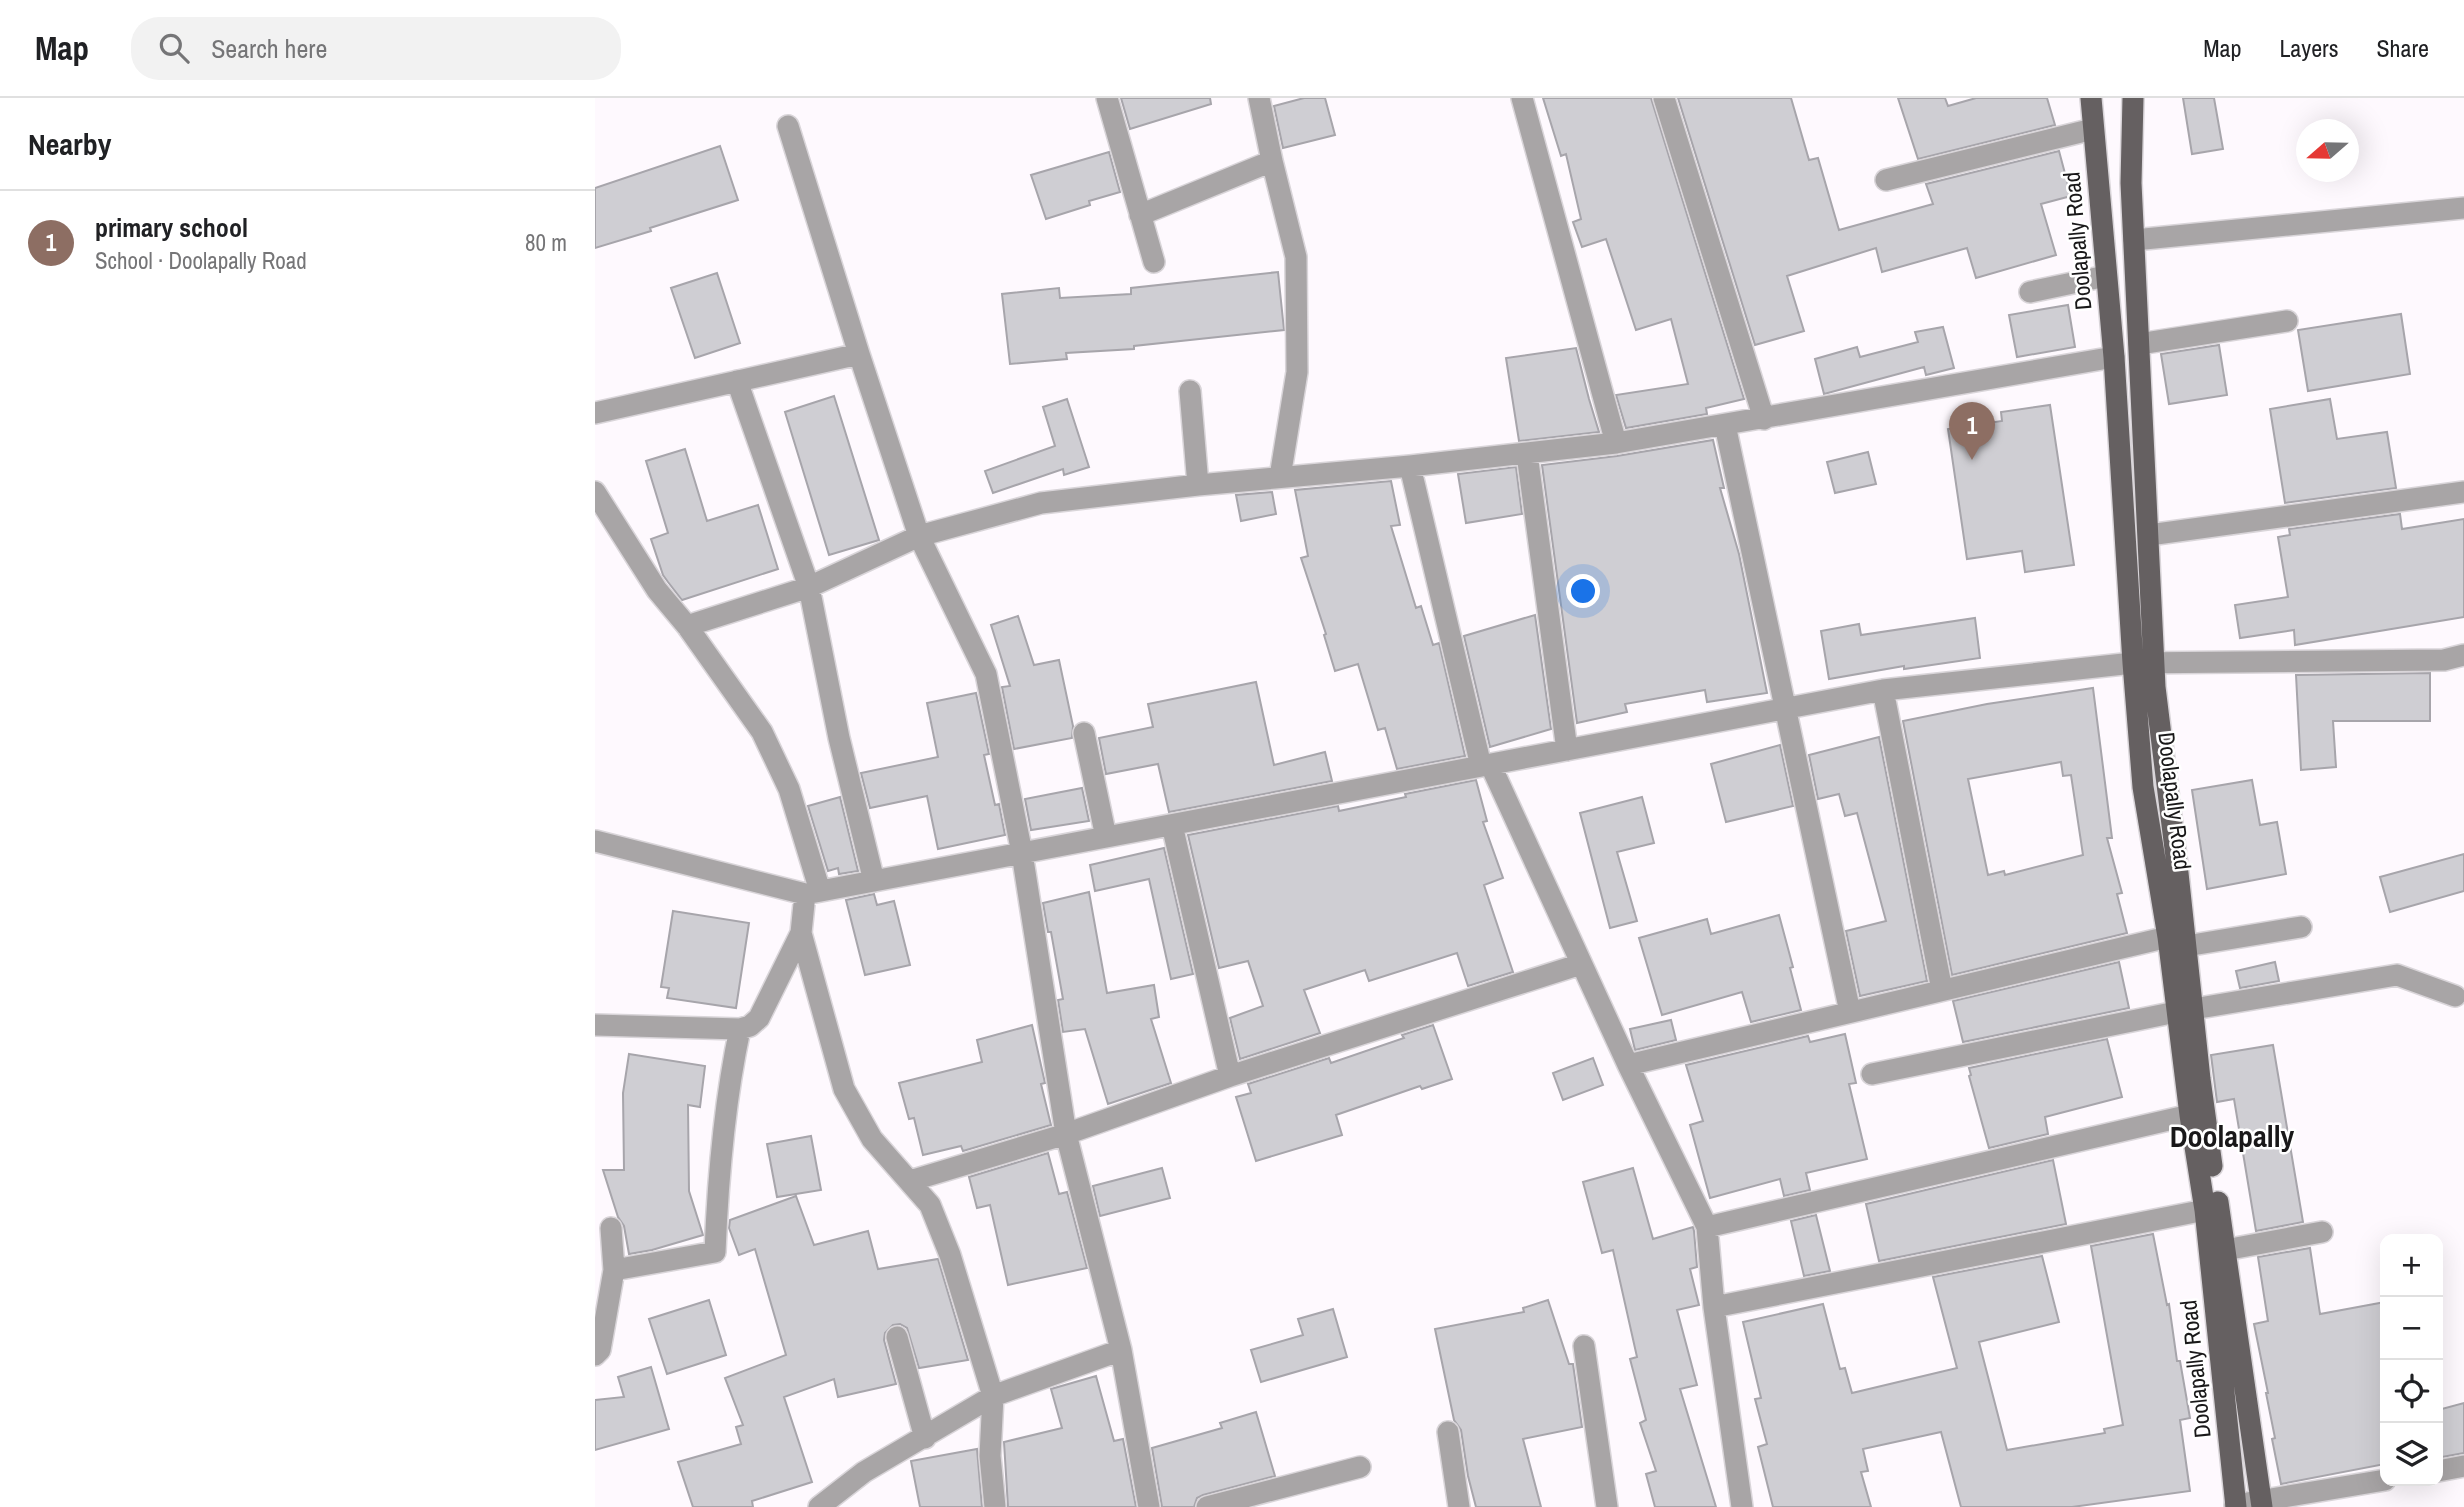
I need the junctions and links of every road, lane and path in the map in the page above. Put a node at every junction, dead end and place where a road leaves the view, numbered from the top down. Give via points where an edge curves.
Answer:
1 (1107, 98) edge
2 (1259, 98) edge
3 (1522, 98) edge
4 (1664, 98) edge
5 (2091, 98) edge
6 (2133, 98) edge
7 (788, 126) dead end
8 (2093, 129) junction
9 (1272, 161) junction
10 (1886, 180) dead end
11 (2464, 208) edge
12 (1140, 215) junction
13 (2134, 240) junction
14 (1154, 262) dead end
15 (2106, 276) junction
16 (2030, 292) dead end
17 (2287, 321) dead end
18 (2139, 344) junction
19 (859, 354) junction
20 (2114, 357) junction
21 (737, 381) junction
22 (1190, 391) dead end
23 (595, 413) edge
24 (1764, 418) junction
25 (1725, 425) junction
26 (1616, 443) junction
27 (1527, 454) junction
28 (1411, 466) junction
29 (1280, 477) junction
30 (1198, 485) junction
31 (595, 492) edge
32 (2464, 492) edge
33 (2148, 535) junction
34 (919, 536) junction
35 (809, 587) junction
36 (687, 626) junction
37 (2464, 655) edge
38 (2144, 663) junction
39 (1883, 690) junction
40 (1786, 709) junction
41 (1084, 733) dead end
42 (1567, 750) junction
43 (1486, 766) junction
44 (1172, 825) junction
45 (1106, 837) junction
46 (595, 841) edge
47 (1022, 853) junction
48 (874, 881) junction
49 (813, 892) junction
50 (2301, 928) dead end
51 (801, 933) junction
52 (2177, 941) junction
53 (1581, 964) junction
54 (1942, 990) junction
55 (2455, 996) dead end
56 (2185, 1010) junction
57 (1850, 1012) junction
58 (595, 1025) edge
59 (740, 1030) junction
60 (1628, 1065) junction
61 (1872, 1074) dead end
62 (1230, 1076) junction
63 (2190, 1115) junction
64 (1066, 1134) junction
65 (910, 1181) junction
66 (2205, 1210) junction
67 (1707, 1227) junction
68 (611, 1228) dead end
69 (2322, 1232) dead end
70 (2225, 1250) junction
71 (614, 1270) junction
72 (1714, 1307) junction
73 (897, 1337) dead end
74 (1584, 1346) dead end
75 (1121, 1350) junction
76 (595, 1355) edge
77 (993, 1395) junction
78 (1448, 1432) dead end
79 (925, 1438) junction
80 (2464, 1466) edge
81 (1360, 1467) dead end
82 (2443, 1470) edge
83 (2380, 1481) edge
84 (2262, 1504) edge
85 (2235, 1506) edge
86 (819, 1507) edge
87 (995, 1507) edge
88 (1149, 1507) edge
89 (1207, 1507) edge
90 (1458, 1507) edge
91 (1607, 1507) edge
92 (1742, 1507) edge

1 - 12 street
2 - 9 street
3 - 26 street
4 - 24 street
5 - 8 main road, Doolapally Road
6 - 13 main road, Doolapally Road
7 - 19 street
8 - 10 street
8 - 15 main road, Doolapally Road
9 - 12 street
9 - 29 street via 1296,257 1297,372
11 - 13 street
12 - 14 street
13 - 18 main road, Doolapally Road
15 - 16 street
15 - 20 main road, Doolapally Road
17 - 18 street
18 - 33 main road, Doolapally Road
19 - 21 street
19 - 34 street
20 - 24 street
20 - 38 main road, Doolapally Road
21 - 23 street
21 - 35 street
22 - 30 street
24 - 25 street
25 - 26 street
25 - 40 street
26 - 27 street
27 - 28 street
27 - 42 street
28 - 29 street
28 - 43 street
29 - 30 street
30 - 34 street via 1041,503
31 - 36 street via 657,590
32 - 33 street
33 - 38 main road, Doolapally Road
34 - 35 street
34 - 47 street via 986,674
35 - 36 street
35 - 48 street
36 - 49 street via 762,732 789,789
37 - 38 street via 2444,660
38 - 39 street
38 - 52 main road, Doolapally Road via 2143,786
39 - 40 street
39 - 54 street
40 - 42 street
40 - 57 street
41 - 45 street
42 - 43 street
43 - 44 street
43 - 53 street
44 - 45 street
44 - 62 street
45 - 47 street
46 - 49 street
47 - 48 street
47 - 64 street
48 - 49 street
49 - 51 street
50 - 52 street
51 - 59 street via 759,1018
51 - 65 street via 844,1089 872,1139
52 - 54 street
52 - 56 main road, Doolapally Road
53 - 60 street
53 - 62 street
54 - 57 street
55 - 56 street via 2397,975
56 - 61 street
56 - 63 main road, Doolapally Road
56 - 70 main road, Doolapally Road
57 - 60 street
58 - 59 street
59 - 71 street via 729,1081 715,1252
60 - 67 street
62 - 64 street
63 - 66 main road, Doolapally Road
63 - 67 street
64 - 65 street
64 - 75 street
65 - 77 street via 930,1205 950,1255
66 - 72 street
66 - 85 main road, Doolapally Road
67 - 72 street
68 - 71 street
69 - 70 street
70 - 84 main road, Doolapally Road
71 - 76 street via 600,1350
72 - 92 street
73 - 79 street
74 - 91 street
75 - 77 street
75 - 88 street
77 - 79 street
77 - 87 street
78 - 90 street
79 - 86 street via 864,1472
80 - 82 street
81 - 89 street
83 - 84 street
84 - 85 street

